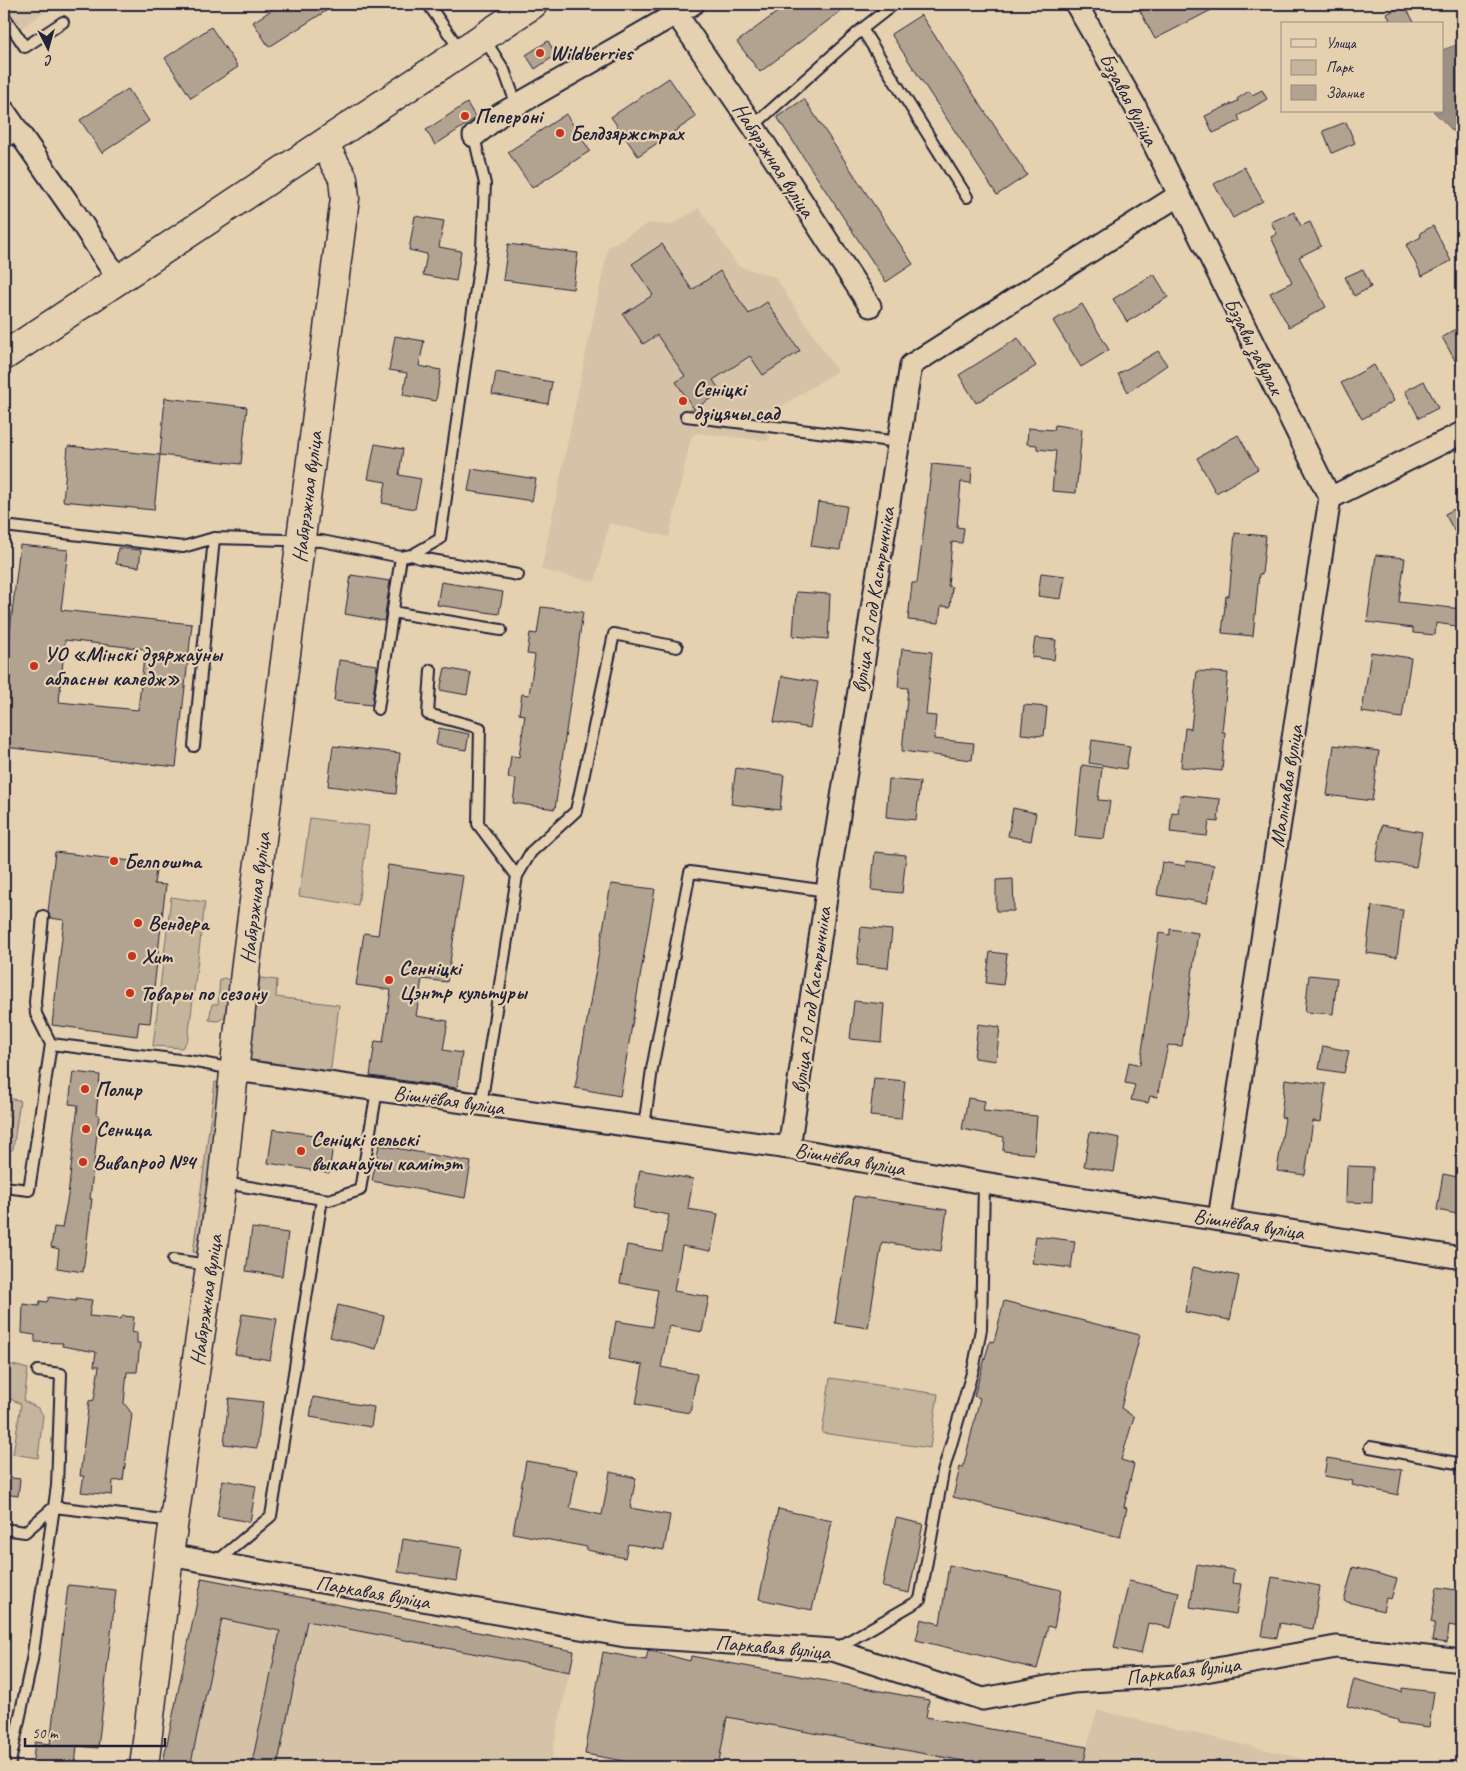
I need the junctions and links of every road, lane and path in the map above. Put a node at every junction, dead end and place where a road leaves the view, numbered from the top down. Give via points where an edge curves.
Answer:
1 (428, 4) edge
2 (533, 4) edge
3 (894, 4) edge
4 (1076, 4) edge
5 (685, 9) edge
6 (4, 16) edge
7 (63, 22) dead end
8 (862, 29) junction
9 (472, 45) junction
10 (517, 106) junction
11 (4, 111) edge
12 (753, 126) junction
13 (474, 136) joint
14 (12, 138) edge
15 (324, 144) junction
16 (1178, 195) junction
17 (967, 197) dead end
18 (118, 280) junction
19 (870, 306) dead end
20 (4, 356) edge
21 (686, 416) dead end
22 (1462, 433) edge
23 (899, 442) junction
24 (1330, 498) junction
25 (4, 526) edge
26 (214, 538) junction
27 (302, 540) junction
28 (412, 555) junction
29 (401, 557) junction
30 (518, 575) dead end
31 (392, 612) junction
32 (501, 630) dead end
33 (676, 648) dead end
34 (431, 670) dead end
35 (378, 709) dead end
36 (194, 746) dead end
37 (517, 876) junction
38 (827, 891) junction
39 (43, 916) dead end
40 (50, 1044) junction
41 (236, 1070) junction
42 (377, 1090) junction
43 (481, 1104) junction
44 (644, 1127) junction
45 (789, 1148) junction
46 (222, 1183) junction
47 (984, 1183) junction
48 (4, 1187) edge
49 (322, 1199) junction
50 (1220, 1219) junction
51 (1462, 1258) edge
52 (173, 1260) dead end
53 (211, 1266) junction
54 (38, 1371) dead end
55 (1370, 1447) dead end
56 (1462, 1464) edge
57 (54, 1507) junction
58 (175, 1521) junction
59 (4, 1529) edge
60 (169, 1555) junction
61 (215, 1563) junction
62 (833, 1650) junction
63 (1462, 1661) edge
64 (9, 1767) edge
65 (144, 1767) edge

1 - 9 lane
2 - 9 street
3 - 8 lane
4 - 16 street, Бэзавая вуліца via 1135,106
5 - 10 street, Набярэжная вуліца
5 - 12 street, Набярэжная вуліца
6 - 7 lane via 25,47
8 - 12 lane
8 - 17 lane
9 - 10 lane via 504,70
9 - 15 street
10 - 13 street, Набярэжная вуліца via 501,114
11 - 14 street
12 - 19 street, Набярэжная вуліца
13 - 28 lane via 485,184 482,247 440,540
14 - 18 street via 75,212
15 - 18 street
15 - 27 street, Набярэжная вуліца via 343,178 344,205
16 - 23 street, вуліца 70 год Кастрычніка via 911,365
16 - 24 street, Бэзавы завулак
18 - 20 street
21 - 23 lane
22 - 24 street
23 - 38 street, вуліца 70 год Кастрычніка
24 - 50 street, Малінавая вуліца
25 - 26 lane via 183,547
26 - 27 lane
26 - 36 lane
27 - 29 lane
27 - 41 street, Набярэжная вуліца via 246,963
28 - 29 lane
28 - 30 lane
29 - 31 lane
31 - 32 lane
31 - 35 lane
33 - 37 lane via 614,634 576,811 531,852
34 - 37 lane via 428,714 480,728 478,824
37 - 43 lane
38 - 44 lane via 690,872
38 - 45 street, вуліца 70 год Кастрычніка
39 - 40 lane via 34,1002
40 - 41 lane
40 - 48 lane via 29,1190
41 - 42 street, Вішнёвая вуліца
41 - 46 street, Набярэжная вуліца
42 - 43 street, Вішнёвая вуліца
42 - 49 lane via 360,1190 329,1200
43 - 44 street, Вішнёвая вуліца
44 - 45 street, Вішнёвая вуліца
45 - 47 street, Вішнёвая вуліца
46 - 49 lane
46 - 53 street, Набярэжная вуліца
47 - 50 street, Вішнёвая вуліца
47 - 62 lane via 981,1329 974,1366 943,1472 920,1600
49 - 61 lane via 271,1516
50 - 51 street, Вішнёвая вуліца
52 - 53 lane
53 - 58 street, Набярэжная вуліца
54 - 57 lane via 61,1374
55 - 56 lane
57 - 58 lane
57 - 59 lane via 25,1532
57 - 64 lane via 32,1660
58 - 60 street, Набярэжная вуліца
60 - 61 street, Паркавая вуліца
60 - 65 street, Набярэжная вуліца
61 - 62 street, Паркавая вуліца via 625,1636
62 - 63 street, Паркавая вуліца via 983,1699 1073,1682 1178,1676 1336,1647

